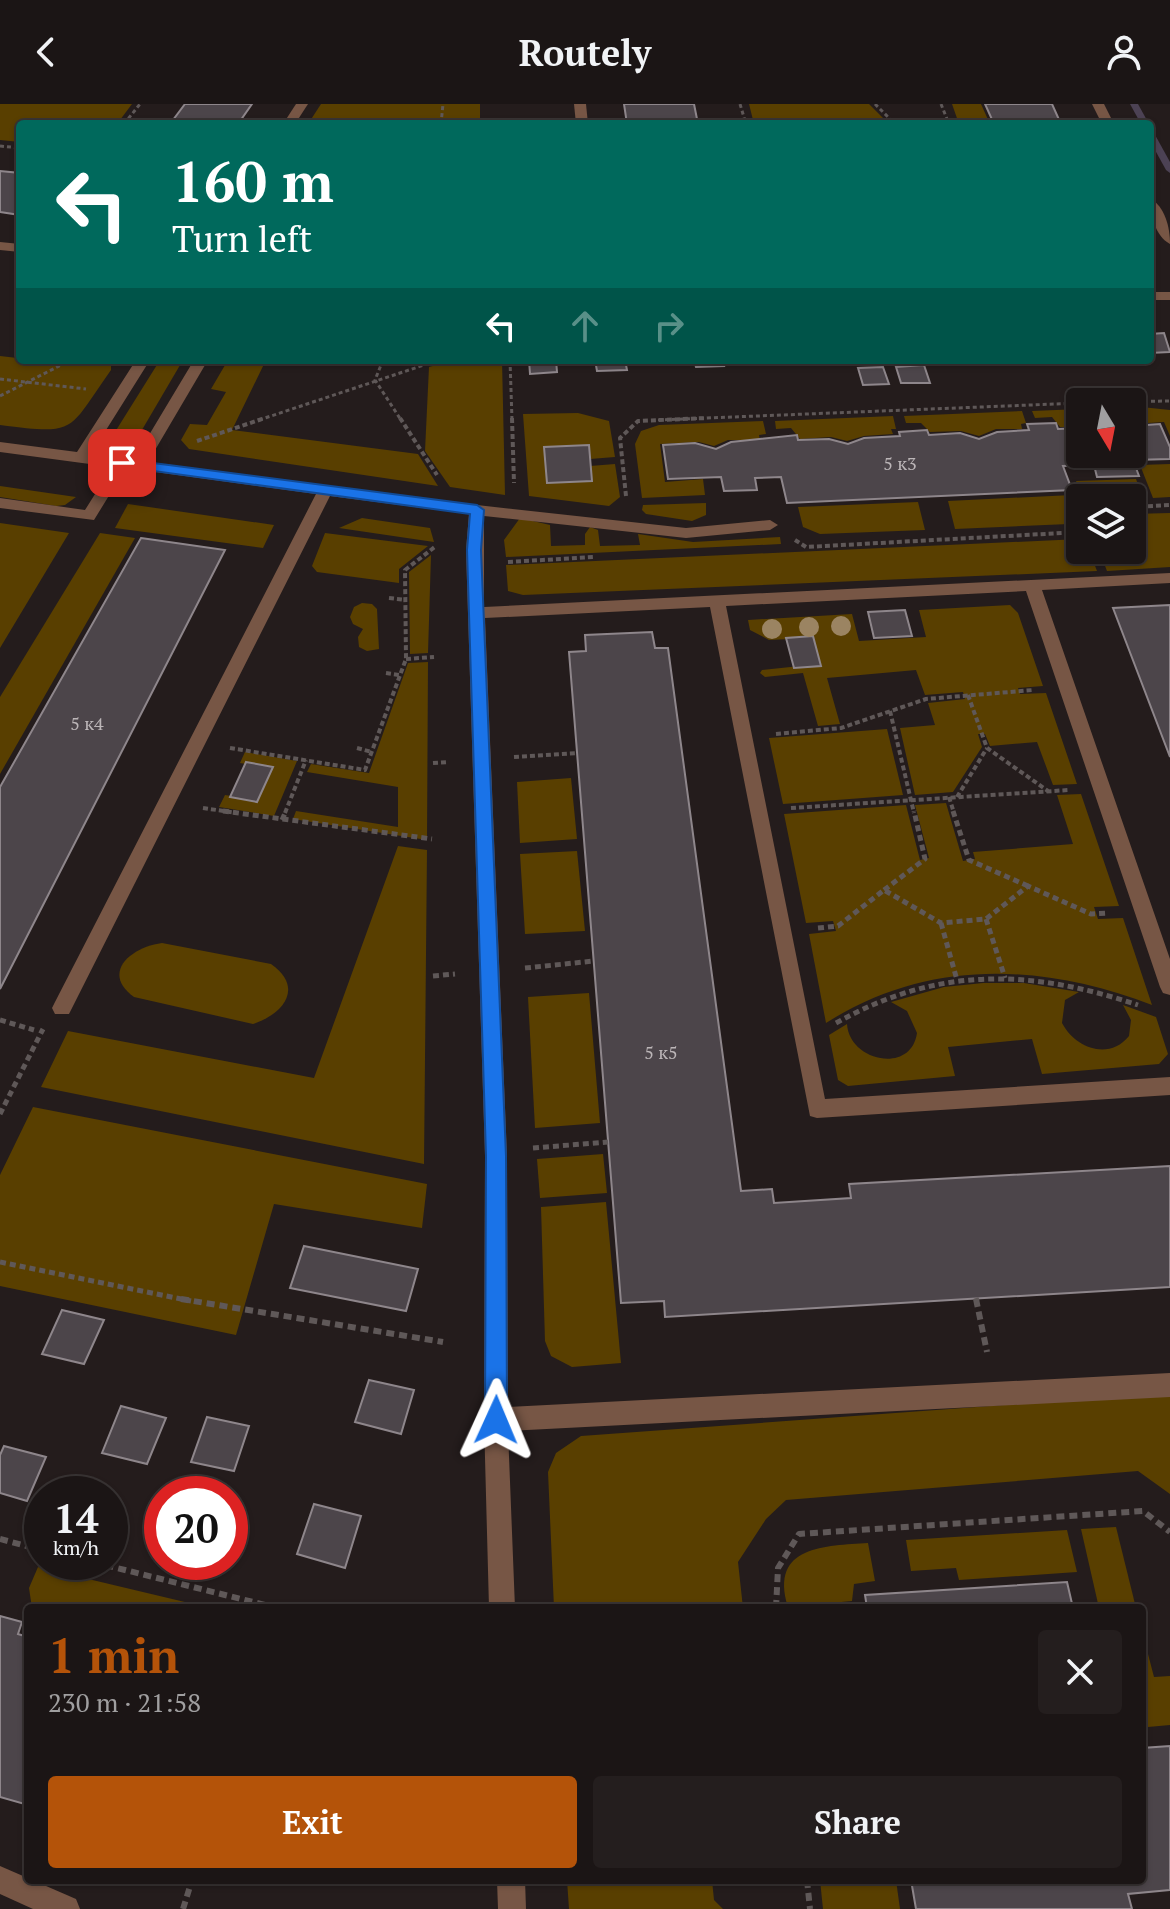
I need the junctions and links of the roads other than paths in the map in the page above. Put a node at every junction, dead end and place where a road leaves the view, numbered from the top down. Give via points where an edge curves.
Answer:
1 (1154, 210) edge
2 (1170, 240) edge
3 (140, 364) edge
4 (198, 364) edge
5 (0, 447) edge
6 (81, 458) junction
7 (130, 464) junction
8 (325, 490) junction
9 (0, 503) edge
10 (477, 510) junction
11 (770, 525) road end
12 (1170, 578) edge
13 (1032, 585) junction
14 (717, 600) junction
15 (477, 613) junction
16 (1170, 987) edge
17 (62, 1008) road end
18 (1170, 1086) edge
19 (1170, 1385) edge
20 (496, 1420) junction
21 (502, 1604) edge
22 (0, 1880) edge
23 (511, 1884) edge
24 (66, 1909) edge
25 (512, 1909) edge

1 - 2 lane
3 - 6 lane
4 - 7 lane
5 - 6 lane
6 - 7 lane
7 - 8 lane
7 - 9 lane via 89,516
8 - 10 lane
8 - 17 lane
10 - 11 lane via 686,533
10 - 15 lane
12 - 13 lane
13 - 14 lane
13 - 16 lane
14 - 15 lane
14 - 18 lane via 817,1109
15 - 20 lane via 496,1156
19 - 20 lane
20 - 21 lane
22 - 24 lane
23 - 25 lane

